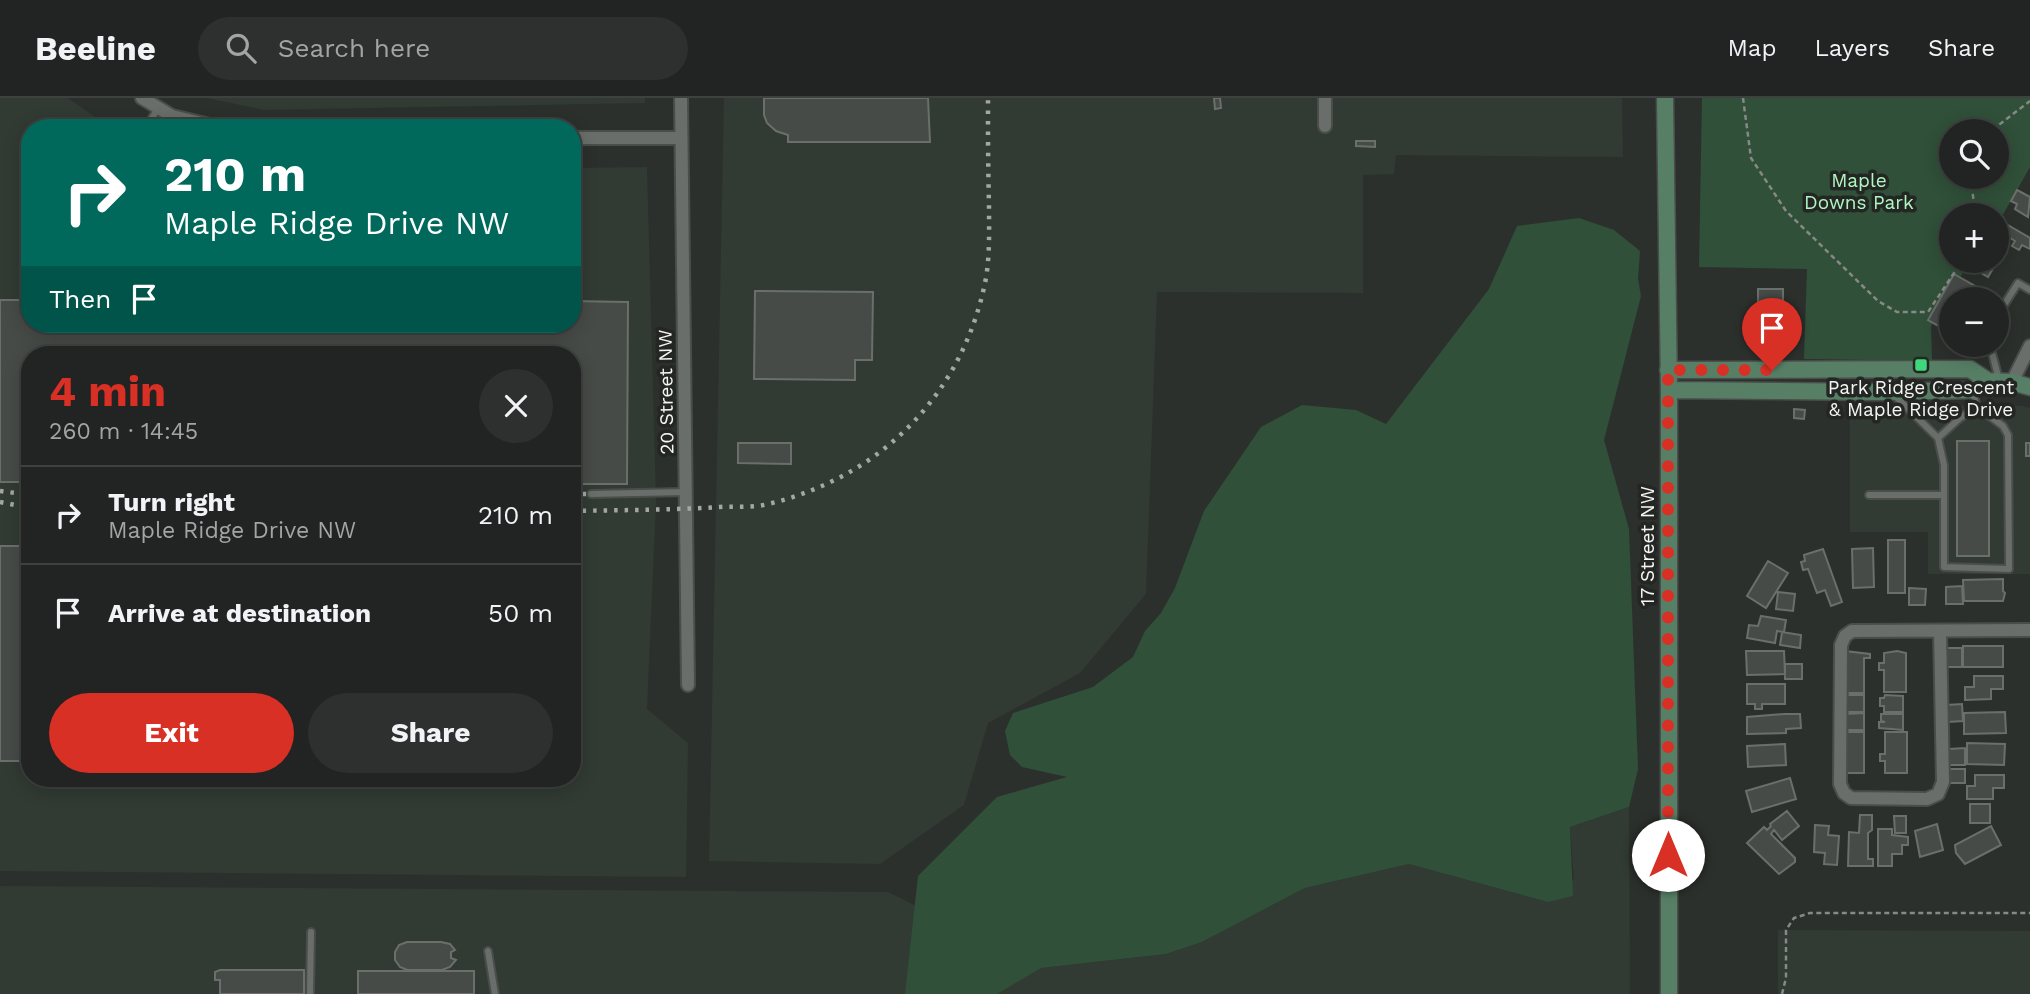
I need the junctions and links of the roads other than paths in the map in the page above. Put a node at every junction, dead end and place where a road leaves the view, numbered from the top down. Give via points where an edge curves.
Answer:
1 (142, 98) edge
2 (681, 98) edge
3 (1325, 98) edge
4 (1664, 98) edge
5 (158, 108) junction
6 (151, 119) edge
7 (184, 119) edge
8 (1325, 126) dead end
9 (581, 138) edge
10 (681, 138) junction
11 (2030, 289) edge
12 (2009, 297) edge
13 (2030, 346) edge
14 (1993, 357) edge
15 (1888, 369) junction
16 (1668, 370) junction
17 (2000, 381) junction
18 (2030, 387) edge
19 (1669, 390) junction
20 (1972, 390) junction
21 (1891, 392) junction
22 (1977, 407) junction
23 (1937, 438) junction
24 (687, 492) junction
25 (591, 494) dead end
26 (1869, 495) dead end
27 (1944, 495) junction
28 (2030, 630) edge
29 (1940, 632) junction
30 (688, 685) dead end
31 (311, 932) dead end
32 (488, 951) dead end
33 (310, 994) edge
34 (495, 994) edge
35 (1669, 994) edge

1 - 5 street
2 - 10 street, 20 Street NW
3 - 8 street
4 - 16 main road, 17 Street NW
5 - 6 lane
5 - 7 street
9 - 10 street
10 - 24 street, 20 Street NW
11 - 12 lane via 2018,283
13 - 17 street
14 - 17 lane
15 - 16 main road
15 - 17 main road via 1970,369
15 - 21 lane
16 - 19 main road, 17 Street NW
17 - 18 main road
17 - 20 main road
19 - 21 main road
19 - 35 main road, 17 Street NW
20 - 21 main road
20 - 22 lane
21 - 23 lane
22 - 23 lane
22 - 27 lane via 2008,435 2009,569 1944,567
23 - 27 lane via 1944,465
24 - 25 lane
24 - 30 street, 20 Street NW
26 - 27 lane
28 - 29 street
29 - 29 street via 1852,631 1845,636 1840,784 1851,798 1927,799 1938,794 1943,782
31 - 33 lane
32 - 34 lane

